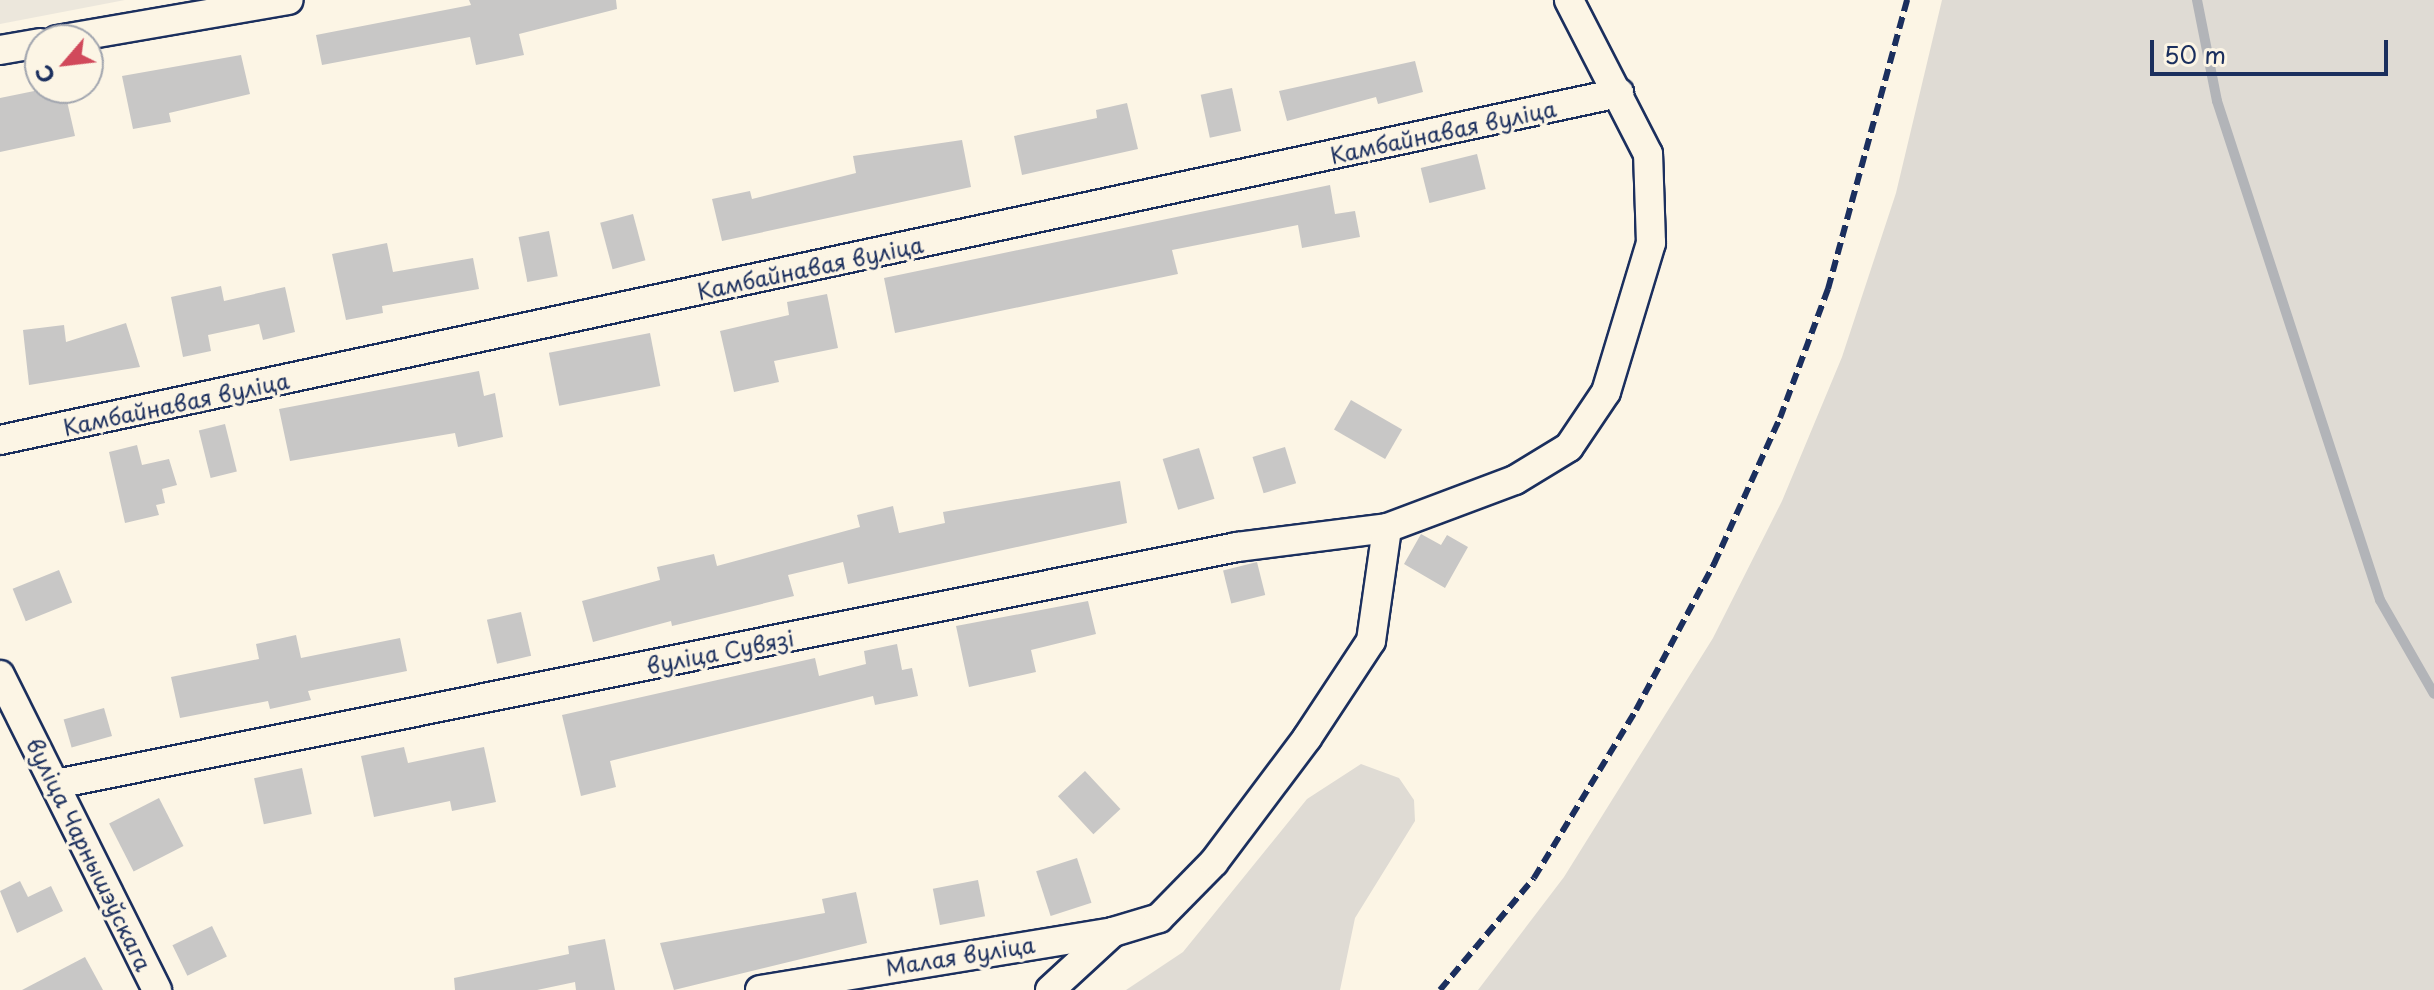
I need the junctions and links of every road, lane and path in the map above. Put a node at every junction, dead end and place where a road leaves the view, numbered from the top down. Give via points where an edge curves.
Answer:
1 (289, 0) edge
2 (1569, 0) edge
3 (104, 32) edge
4 (24, 46) edge
5 (0, 50) edge
6 (1619, 93) junction
7 (0, 440) edge
8 (1387, 528) junction
9 (0, 675) edge
10 (56, 784) junction
11 (1113, 932) junction
12 (157, 990) edge
13 (760, 990) edge
14 (1050, 990) edge

1 - 3 street
2 - 6 street, вуліца Сувязі
4 - 5 street
6 - 7 street, Камбайнавая вуліца
6 - 8 street, вуліца Сувязі via 1648,154 1651,243 1606,392 1569,447 1515,480
8 - 10 street, вуліца Сувязі via 1237,547
8 - 11 street, Малая вуліца via 1371,641 1307,738 1214,862 1159,918
9 - 10 street, вуліца Чарнышэўскага
10 - 12 street, вуліца Чарнышэўскага
11 - 13 street, Малая вуліца
11 - 14 street

